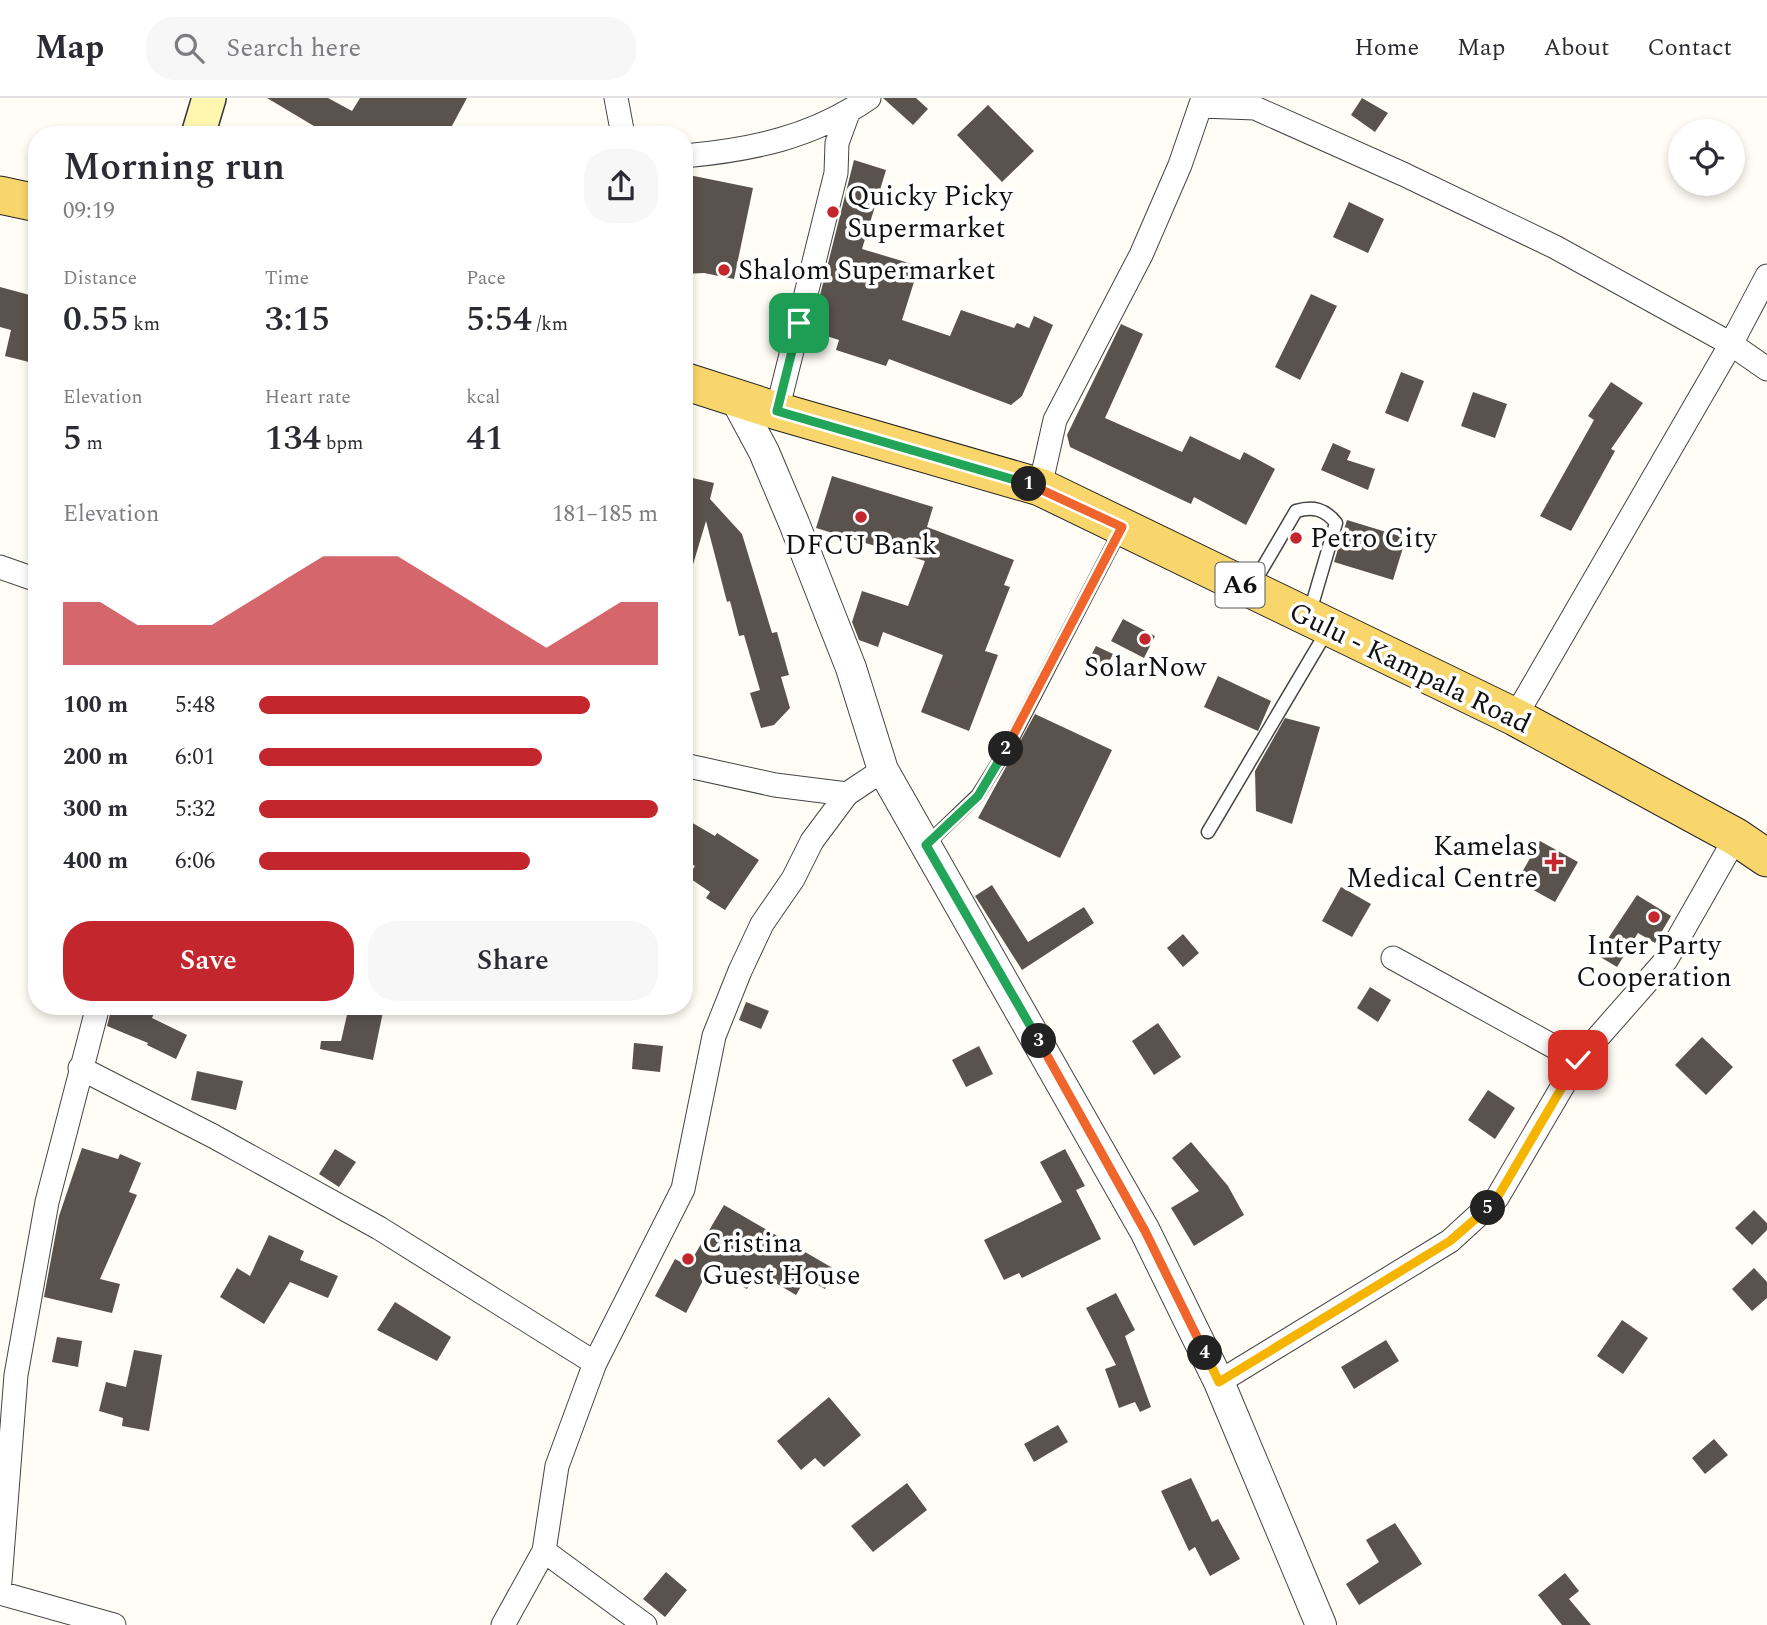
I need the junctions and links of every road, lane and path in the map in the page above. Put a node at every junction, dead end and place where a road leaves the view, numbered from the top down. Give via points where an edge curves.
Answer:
1 (209, 98) edge
2 (616, 98) edge
3 (869, 98) edge
4 (1203, 102) edge
5 (848, 113) junction
6 (201, 126) edge
7 (621, 126) edge
8 (693, 155) edge
9 (0, 195) edge
10 (28, 201) edge
11 (1767, 275) edge
12 (1731, 344) junction
13 (1767, 369) edge
14 (693, 384) edge
15 (735, 398) junction
16 (777, 411) junction
17 (1040, 487) junction
18 (1122, 527) junction
19 (0, 567) edge
20 (28, 577) edge
21 (1250, 589) junction
22 (1319, 623) junction
23 (1515, 717) junction
24 (693, 767) edge
25 (883, 770) junction
26 (847, 794) junction
27 (1208, 832) dead end
28 (1735, 837) junction
29 (926, 845) junction
30 (1767, 858) edge
31 (1393, 958) dead end
32 (95, 1015) edge
33 (1578, 1060) junction
34 (80, 1068) junction
35 (595, 1363) junction
36 (1219, 1382) junction
37 (544, 1551) junction
38 (0, 1581) edge
39 (0, 1593) edge
40 (114, 1625) edge
41 (503, 1625) edge
42 (645, 1625) edge
43 (1321, 1625) edge

1 - 6 main road
2 - 7 street
3 - 5 street
4 - 12 street via 1255,108 1317,135 1555,247
4 - 17 street via 1142,255 1055,420
5 - 8 street via 769,145
5 - 16 street via 836,143 836,173
9 - 10 main road
11 - 12 street
12 - 13 street
12 - 23 street
14 - 15 main road, Gulu - Kampala Road / A6
15 - 16 main road, Gulu - Kampala Road / A6
15 - 25 street via 764,452 804,547 851,668
16 - 17 main road, Gulu - Kampala Road / A6
17 - 18 main road, Gulu - Kampala Road / A6
18 - 21 main road, Gulu - Kampala Road / A6
18 - 29 lane via 978,796
19 - 20 street
21 - 22 main road, Gulu - Kampala Road / A6
21 - 22 lane via 1296,511 1309,507 1329,513 1336,523
22 - 23 main road, Gulu - Kampala Road / A6
22 - 27 lane
23 - 28 main road, Gulu - Kampala Road / A6
24 - 26 street via 775,785
25 - 26 street
25 - 29 street
26 - 35 street via 812,841 762,924 740,971 714,1036 683,1189
28 - 30 main road, Gulu - Kampala Road / A6
28 - 33 street via 1666,960
29 - 36 street via 1145,1231
31 - 33 street
32 - 34 street
33 - 36 street via 1497,1198 1475,1222
34 - 35 street via 379,1228
34 - 38 street via 47,1202 16,1375
35 - 37 street via 556,1466
36 - 43 street
37 - 41 street
37 - 42 street
39 - 40 street

